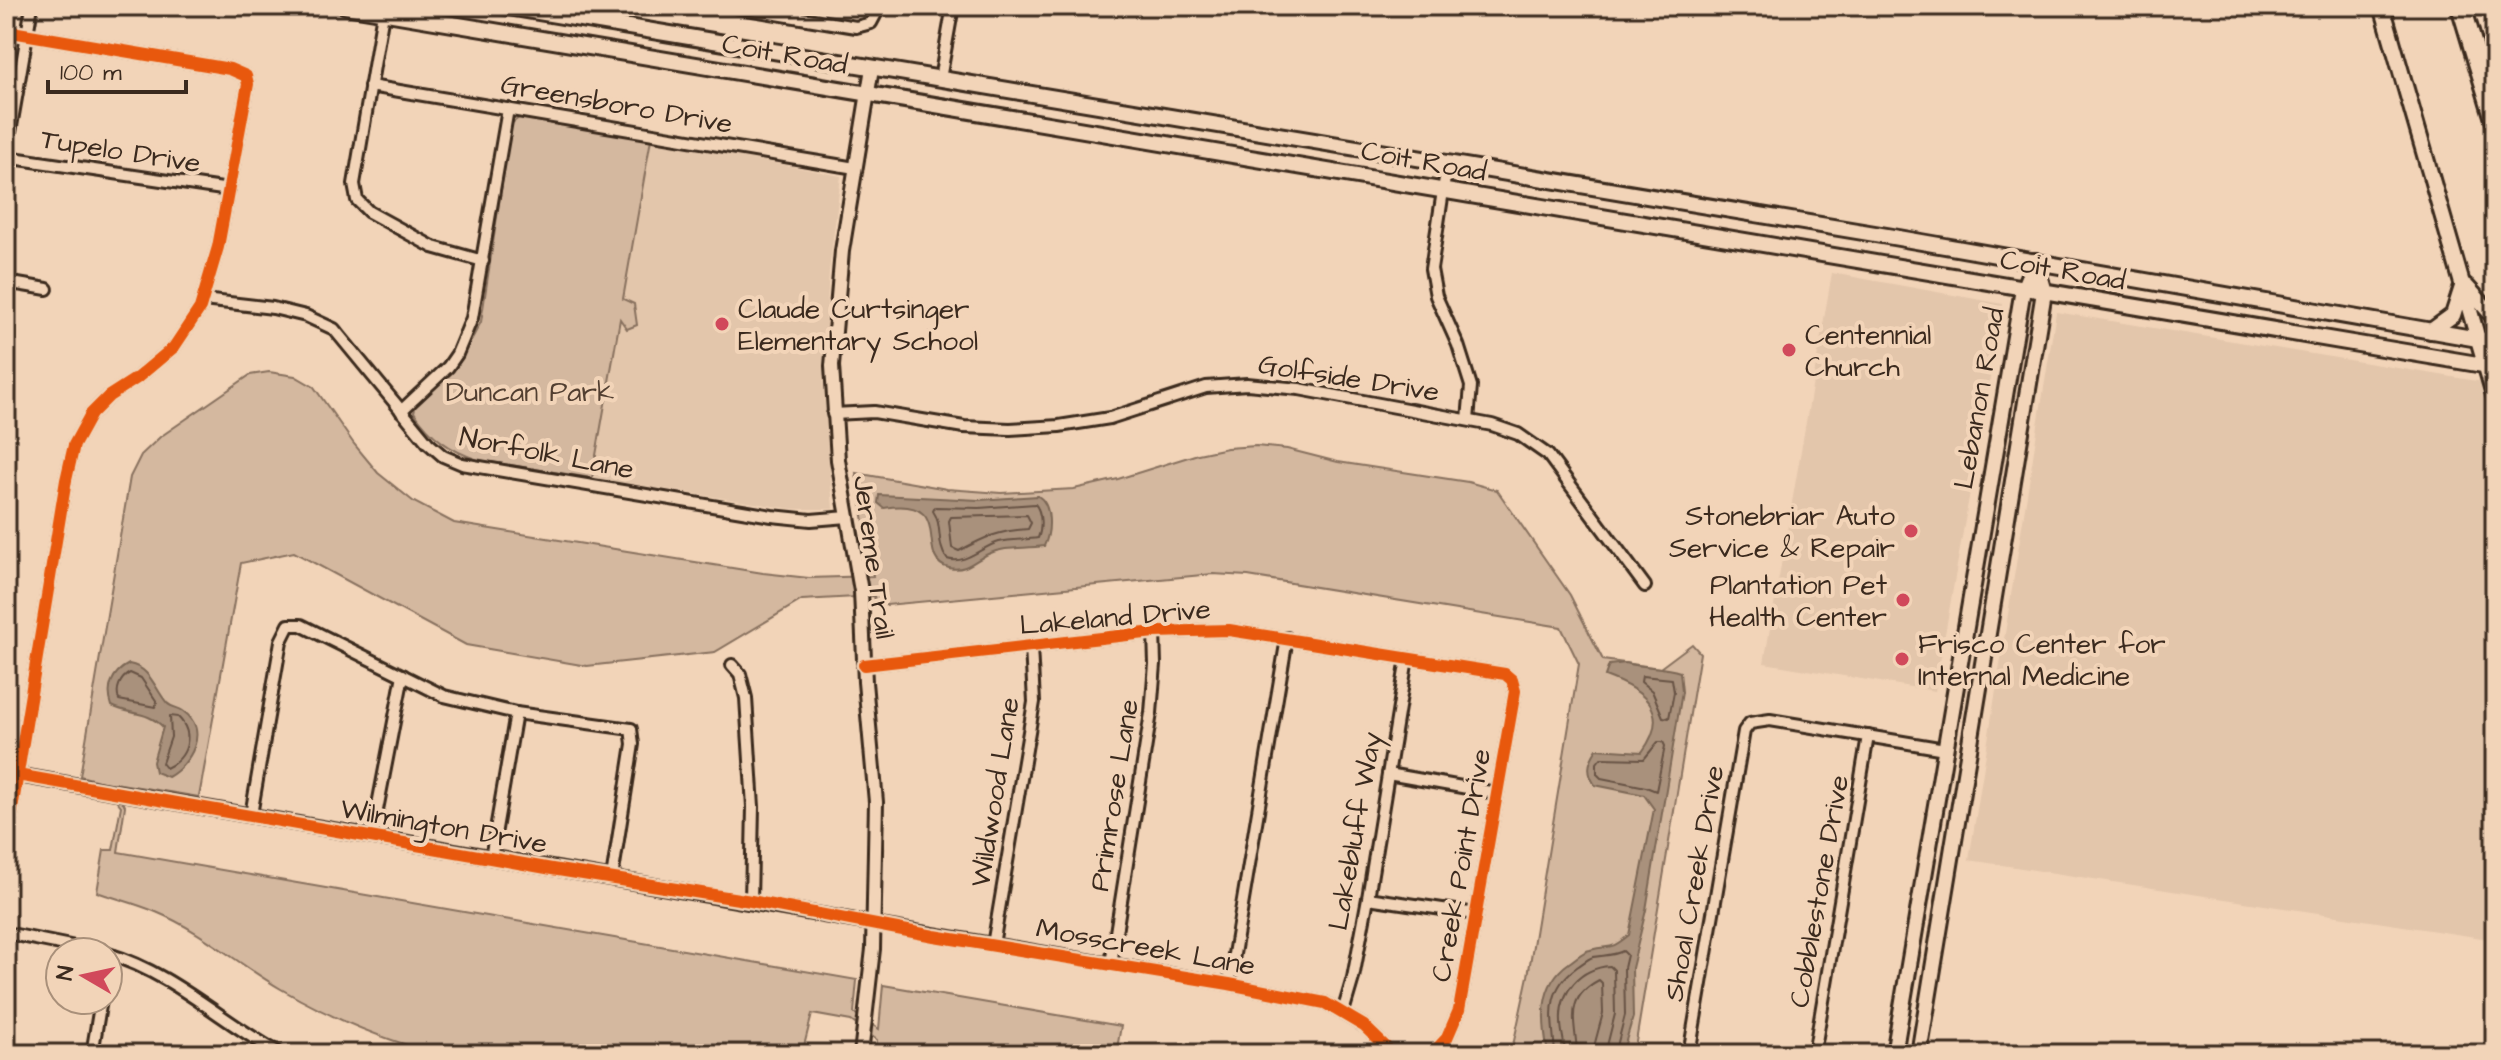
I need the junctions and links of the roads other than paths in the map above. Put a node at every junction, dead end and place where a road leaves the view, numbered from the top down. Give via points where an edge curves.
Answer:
1 (32, 6) edge
2 (345, 6) edge
3 (502, 6) edge
4 (728, 6) edge
5 (880, 6) edge
6 (953, 6) edge
7 (2382, 6) edge
8 (2461, 6) edge
9 (755, 8) edge
10 (383, 9) edge
11 (558, 15) junction
12 (6, 31) edge
13 (27, 35) junction
14 (553, 41) junction
15 (872, 68) junction
16 (940, 79) junction
17 (370, 86) junction
18 (867, 93) junction
19 (1071, 101) junction
20 (508, 109) junction
21 (2495, 119) edge
22 (1067, 127) junction
23 (6, 156) edge
24 (1447, 165) junction
25 (855, 168) junction
26 (229, 190) junction
27 (1443, 190) junction
28 (1613, 192) junction
29 (1608, 218) junction
30 (1815, 224) junction
31 (1811, 252) junction
32 (483, 261) junction
33 (2035, 261) junction
34 (6, 282) edge
35 (2463, 282) junction
36 (47, 289) dead end
37 (2023, 289) junction
38 (2044, 292) junction
39 (2243, 297) junction
40 (203, 300) junction
41 (2495, 318) edge
42 (2237, 325) junction
43 (2431, 331) junction
44 (2479, 339) junction
45 (2495, 342) edge
46 (2490, 366) edge
47 (2495, 398) edge
48 (401, 411) junction
49 (833, 414) junction
50 (1468, 420) junction
51 (1992, 472) junction
52 (2015, 476) junction
53 (848, 517) junction
54 (1645, 586) dead end
55 (1154, 632) junction
56 (1287, 638) junction
57 (1031, 647) junction
58 (1407, 658) junction
59 (732, 665) dead end
60 (864, 665) junction
61 (403, 675) junction
62 (1510, 677) joint
63 (516, 713) junction
64 (1868, 736) junction
65 (1945, 749) junction
66 (1969, 752) junction
67 (12, 774) edge
68 (1388, 774) junction
69 (1496, 793) junction
70 (251, 815) junction
71 (372, 836) junction
72 (6, 846) edge
73 (491, 858) junction
74 (612, 878) junction
75 (1368, 898) junction
76 (751, 901) junction
77 (1476, 914) junction
78 (874, 924) junction
79 (6, 933) edge
80 (44, 941) edge
81 (993, 945) junction
82 (124, 961) edge
83 (1111, 964) junction
84 (1229, 984) junction
85 (1343, 1012) junction
86 (98, 1016) edge
87 (274, 1052) edge
88 (92, 1054) edge
89 (861, 1054) edge
90 (1393, 1054) edge
91 (1432, 1054) edge
92 (1689, 1054) edge
93 (1814, 1054) edge
94 (1894, 1054) edge
95 (1919, 1054) edge

1 - 13 street
2 - 10 main road, Coit Road
3 - 11 main road, Coit Road
4 - 9 street
5 - 9 street via 870,23 856,27
6 - 16 street
7 - 35 main road
8 - 21 highway
10 - 14 main road, Coit Road
10 - 17 street
11 - 14 main road
11 - 15 main road, Coit Road
12 - 13 street
13 - 23 street
13 - 26 street via 246,76
14 - 18 main road, Coit Road
15 - 16 main road, Coit Road
15 - 18 street, Jereme Trail
16 - 19 main road, Coit Road
17 - 20 street, Greensboro Drive
17 - 32 street via 354,184 357,200 433,247
18 - 22 main road, Coit Road
18 - 25 street, Jereme Trail
19 - 22 main road
19 - 24 main road, Coit Road
20 - 25 street, Greensboro Drive
20 - 32 street
22 - 27 main road, Coit Road
23 - 26 street, Tupelo Drive
24 - 27 street
24 - 28 main road, Coit Road
25 - 49 street, Jereme Trail via 836,307
26 - 40 street
27 - 29 main road, Coit Road
27 - 50 street via 1431,269 1436,296 1471,386
28 - 29 main road
28 - 30 main road, Coit Road
29 - 31 main road, Coit Road
30 - 31 main road
30 - 33 main road, Coit Road
31 - 37 main road, Coit Road
32 - 48 street via 472,318 457,354
33 - 37 main road, Lebanon Road
33 - 38 main road, Lebanon Road
33 - 39 main road, Coit Road
34 - 36 street
35 - 41 main road
35 - 43 main road via 2453,315
35 - 44 main road
37 - 38 main road, Coit Road
37 - 51 main road, Lebanon Road
38 - 42 main road, Coit Road
38 - 52 main road, Lebanon Road
39 - 42 main road
39 - 43 main road, Coit Road
40 - 48 street, Norfolk Lane via 273,308 323,322 346,340
40 - 67 street via 174,347 99,405 74,445
42 - 46 main road, Coit Road
43 - 44 main road, Coit Road
44 - 45 main road, Coit Road
44 - 46 main road
46 - 47 main road
48 - 53 street, Norfolk Lane via 436,450 462,464 772,516
49 - 50 street, Golfside Drive via 874,412 964,427 1059,426 1110,418 1206,387 1247,384
49 - 53 street, Jereme Trail
50 - 54 street, Golfside Drive via 1518,434 1548,455
51 - 52 main road
51 - 65 main road, Lebanon Road
52 - 66 main road, Lebanon Road
53 - 60 street, Jereme Trail via 861,591
55 - 56 street, Lakeland Drive via 1229,630
55 - 57 street, Lakeland Drive
55 - 83 street, Primrose Lane via 1151,713
56 - 58 street, Lakeland Drive
56 - 84 street
57 - 60 street, Lakeland Drive
57 - 81 street, Wildwood Lane via 1034,702
58 - 62 street, Lakeland Drive
58 - 68 street, Lakebluff Way
59 - 76 street via 746,698 753,807
60 - 78 street, Jereme Trail via 876,802
61 - 63 street via 444,696
61 - 70 street via 309,628 285,628
61 - 71 street
62 - 69 street, Creek Point Drive via 1515,691
63 - 73 street
63 - 74 street via 631,729
64 - 65 street
64 - 92 street, Shoal Creek Drive via 1770,720 1750,723 1744,731
64 - 93 street, Cobblestone Drive
65 - 66 main road
65 - 94 main road, Lebanon Road
66 - 95 main road, Lebanon Road
67 - 70 street, Wilmington Drive
67 - 72 street
68 - 69 street
68 - 75 street, Lakebluff Way
69 - 77 street, Creek Point Drive
70 - 71 street, Wilmington Drive
71 - 73 street, Wilmington Drive
73 - 74 street, Wilmington Drive
74 - 76 street, Wilmington Drive
75 - 77 street
75 - 85 street, Lakebluff Way
76 - 78 street, Wilmington Drive
77 - 91 street, Creek Point Drive via 1456,1020
78 - 81 street, Mosscreek Lane
78 - 89 street, Jereme Trail
79 - 80 street
81 - 83 street, Mosscreek Lane
82 - 87 street via 178,987
83 - 84 street, Mosscreek Lane
84 - 85 street, Mosscreek Lane via 1325,1003
85 - 90 street, Mosscreek Lane
86 - 88 street

